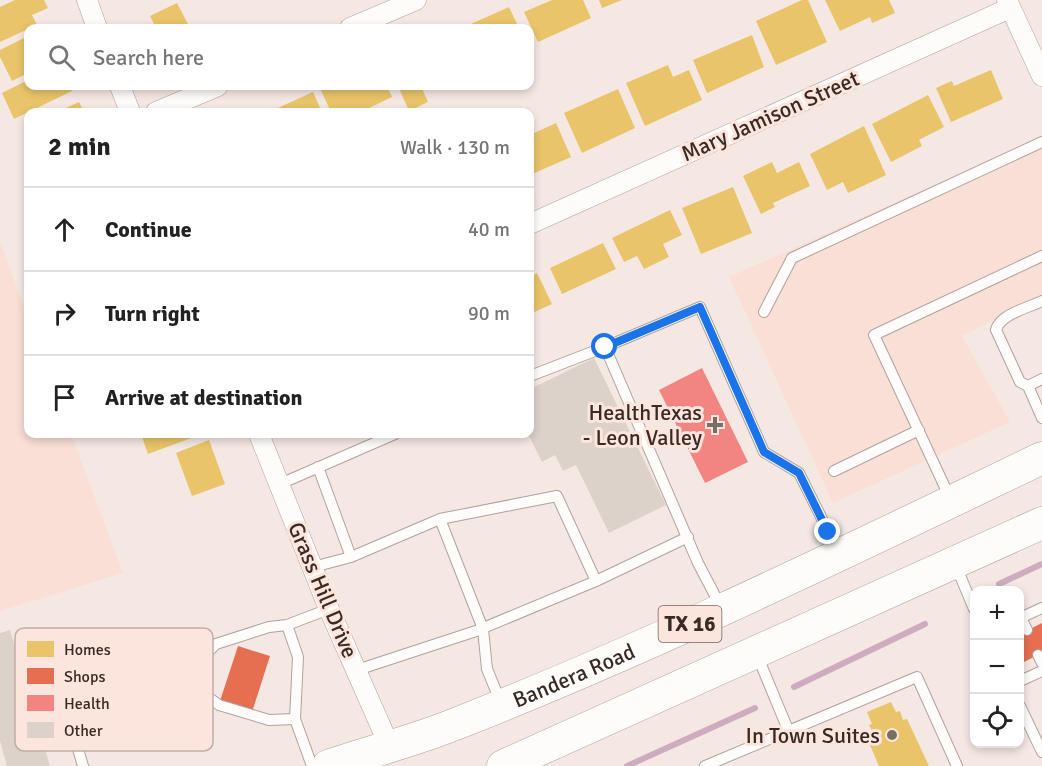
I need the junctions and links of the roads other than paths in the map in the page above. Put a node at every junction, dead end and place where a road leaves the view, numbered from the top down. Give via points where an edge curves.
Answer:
1 (87, 0) edge
2 (416, 0) edge
3 (1008, 4) edge
4 (96, 24) edge
5 (359, 24) edge
6 (1042, 76) edge
7 (122, 90) edge
8 (208, 90) edge
9 (128, 108) edge
10 (166, 108) edge
11 (1042, 142) edge
12 (534, 222) edge
13 (1042, 256) edge
14 (1042, 301) edge
15 (764, 312) dead end
16 (605, 347) junction
17 (534, 374) edge
18 (1042, 379) edge
19 (1028, 386) junction
20 (1042, 418) edge
21 (919, 430) junction
22 (262, 438) edge
23 (386, 438) edge
24 (1042, 458) edge
25 (318, 467) junction
26 (834, 471) dead end
27 (280, 484) junction
28 (952, 501) junction
29 (440, 519) junction
30 (1042, 523) edge
31 (688, 537) junction
32 (840, 555) junction
33 (351, 557) junction
34 (955, 562) junction
35 (313, 567) junction
36 (596, 581) junction
37 (970, 597) edge
38 (329, 609) junction
39 (722, 610) junction
40 (1042, 610) edge
41 (1024, 617) edge
42 (288, 625) junction
43 (1024, 625) edge
44 (483, 629) junction
45 (1027, 630) dead end
46 (213, 647) edge
47 (756, 652) junction
48 (357, 670) junction
49 (1042, 671) edge
50 (1024, 679) edge
51 (213, 701) edge
52 (502, 705) junction
53 (1024, 714) edge
54 (295, 719) junction
55 (789, 732) junction
56 (389, 746) junction
57 (79, 751) edge
58 (1042, 752) edge
59 (508, 765) edge
60 (83, 766) edge
61 (312, 766) edge
62 (328, 766) edge
63 (705, 766) edge
64 (957, 766) edge

1 - 4 street
2 - 5 street
3 - 6 street
3 - 12 street, Mary Jamison Street
7 - 9 street
8 - 10 street
11 - 15 lane via 792,258
13 - 21 lane via 874,335
14 - 19 lane via 1003,318 996,330 1020,382
16 - 17 lane
16 - 31 lane
16 - 32 lane via 700,307 764,452 799,473
18 - 19 lane
19 - 20 lane
21 - 26 lane
21 - 28 lane
22 - 27 street, Grass Hill Drive
23 - 25 lane
24 - 28 main road, Bandera Road / TX 16
25 - 27 lane
25 - 33 lane
27 - 35 street, Grass Hill Drive
28 - 32 main road, Bandera Road / TX 16
29 - 33 lane
29 - 36 lane via 558,496
29 - 44 lane
30 - 34 main road, TX 16
31 - 36 lane
31 - 39 lane
32 - 39 main road, Bandera Road / TX 16
33 - 35 lane
34 - 37 lane
34 - 47 main road, TX 16
35 - 38 street, Grass Hill Drive
36 - 44 lane
38 - 42 lane
38 - 48 street, Grass Hill Drive
39 - 52 main road, Bandera Road / TX 16
40 - 41 lane
42 - 46 lane via 269,627
42 - 54 lane via 298,657
43 - 45 lane
44 - 48 lane
44 - 52 lane via 487,669
47 - 55 lane
47 - 59 main road, TX 16
48 - 56 street, Grass Hill Drive
49 - 50 lane
51 - 54 lane via 268,720
52 - 56 main road, Bandera Road / TX 16
53 - 58 lane
54 - 61 lane
55 - 63 lane
55 - 64 lane via 917,677
56 - 62 main road, Bandera Road / TX 16
57 - 60 lane

